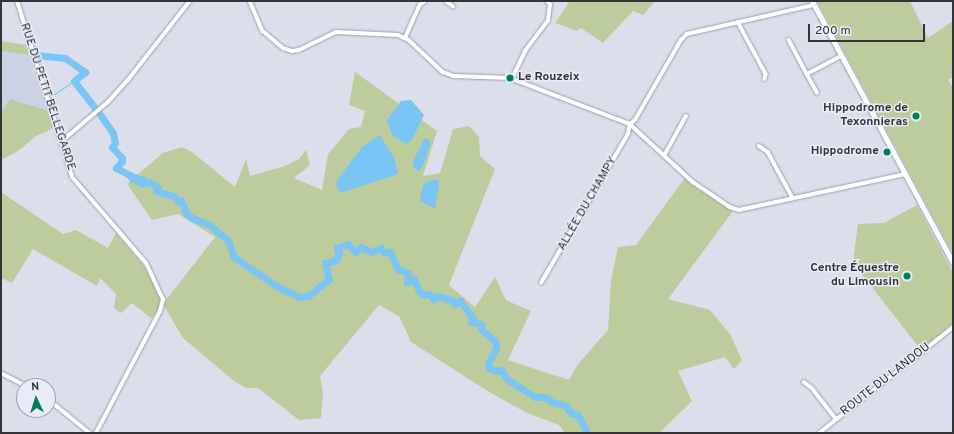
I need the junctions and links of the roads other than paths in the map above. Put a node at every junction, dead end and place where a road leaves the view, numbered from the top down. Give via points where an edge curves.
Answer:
1 (17, 1) edge
2 (190, 1) edge
3 (250, 1) edge
4 (425, 1) edge
5 (446, 1) edge
6 (548, 1) edge
7 (813, 3) edge
8 (453, 6) dead end
9 (738, 22) junction
10 (405, 38) junction
11 (789, 40) dead end
12 (841, 56) junction
13 (807, 74) junction
14 (766, 79) dead end
15 (512, 80) junction
16 (817, 92) dead end
17 (686, 116) dead end
18 (630, 124) junction
19 (62, 141) junction
20 (759, 146) dead end
21 (665, 154) junction
22 (905, 174) junction
23 (793, 198) junction
24 (953, 263) edge
25 (541, 283) dead end
26 (953, 327) edge
27 (1, 373) edge
28 (16, 381) edge
29 (804, 382) dead end
30 (56, 405) edge
31 (836, 419) junction
32 (90, 433) edge
33 (96, 433) edge
34 (819, 433) edge

1 - 19 street, RUE DU PETIT BELLEGARDE
2 - 19 street via 108,102
3 - 10 street via 262,31 283,48 292,51 336,32
4 - 10 street via 420,5
5 - 8 street
6 - 15 street via 548,21 525,51
7 - 9 street, ALLÉE DU CHAMPY
7 - 12 main road
9 - 14 street via 766,74
9 - 18 street, ALLÉE DU CHAMPY via 688,34 681,40 635,120
10 - 15 street via 444,72 454,76
11 - 13 street
12 - 13 street
12 - 22 main road
13 - 16 street
15 - 18 street
17 - 21 street
18 - 21 street
18 - 25 street, ALLÉE DU CHAMPY via 628,134
19 - 33 street, RUE DU PETIT BELLEGARDE via 72,177 134,246 153,273 163,299 160,311
20 - 23 street via 768,152
21 - 23 street via 693,182 730,207 739,210
22 - 23 street
22 - 24 main road
26 - 31 street, ROUTE DU LANDOU
27 - 28 street
29 - 31 street via 812,388
30 - 32 street
31 - 34 street, ROUTE DU LANDOU

